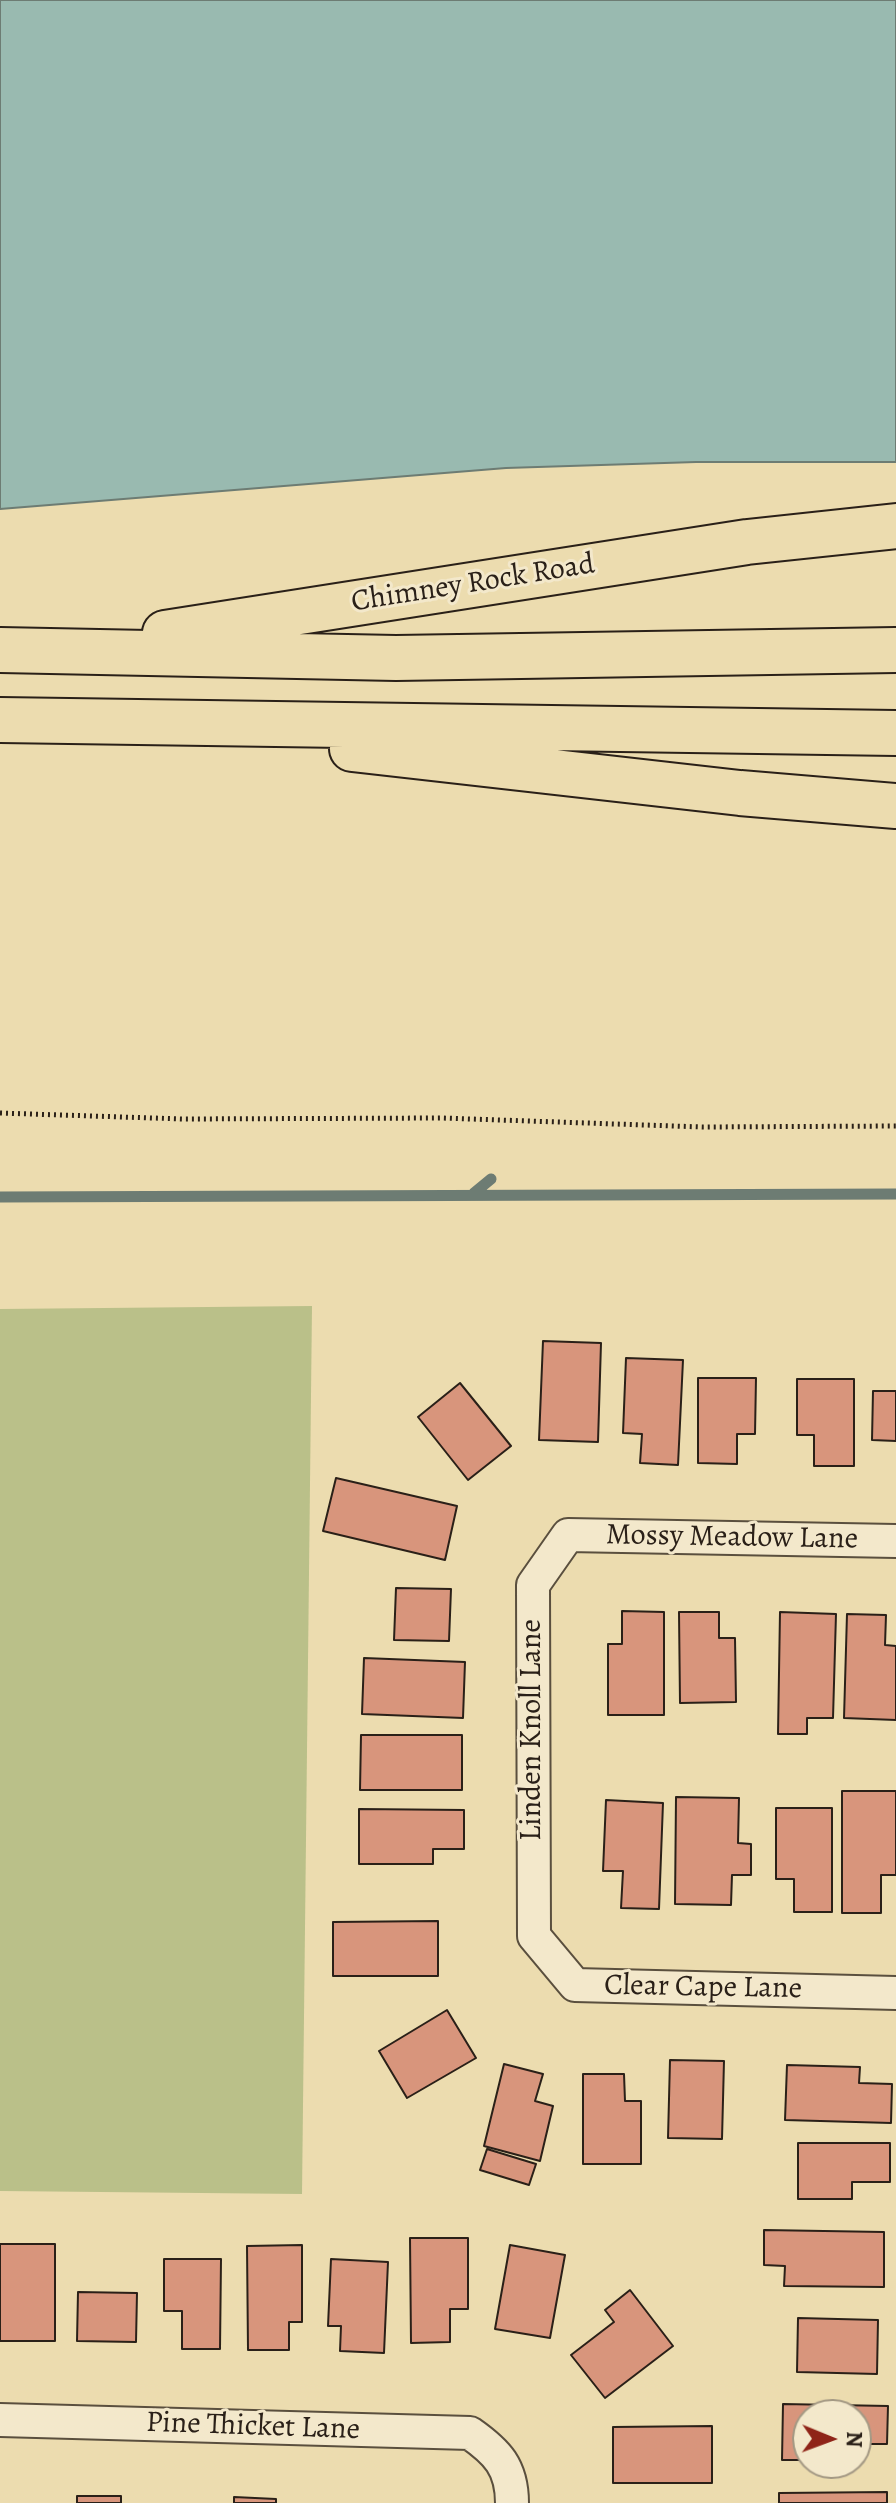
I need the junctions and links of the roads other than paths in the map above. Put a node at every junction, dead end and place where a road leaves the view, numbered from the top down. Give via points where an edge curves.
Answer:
1 (896, 526) edge
2 (0, 650) edge
3 (52, 650) junction
4 (896, 650) edge
5 (0, 720) edge
6 (115, 721) junction
7 (896, 733) edge
8 (896, 806) edge
9 (568, 1535) joint
10 (896, 1541) edge
11 (534, 1936) joint
12 (896, 1993) edge
13 (0, 2420) edge
14 (512, 2503) edge

1 - 3 highway, Chimney Rock Road via 460,584
2 - 3 highway
3 - 4 highway via 396,658
5 - 6 highway
6 - 7 highway
6 - 8 highway
9 - 10 street, Mossy Meadow Lane
9 - 11 street, Linden Knoll Lane via 533,1585
11 - 12 street, Clear Cape Lane via 575,1985
13 - 14 street, Pine Thicket Lane via 470,2433 499,2454

